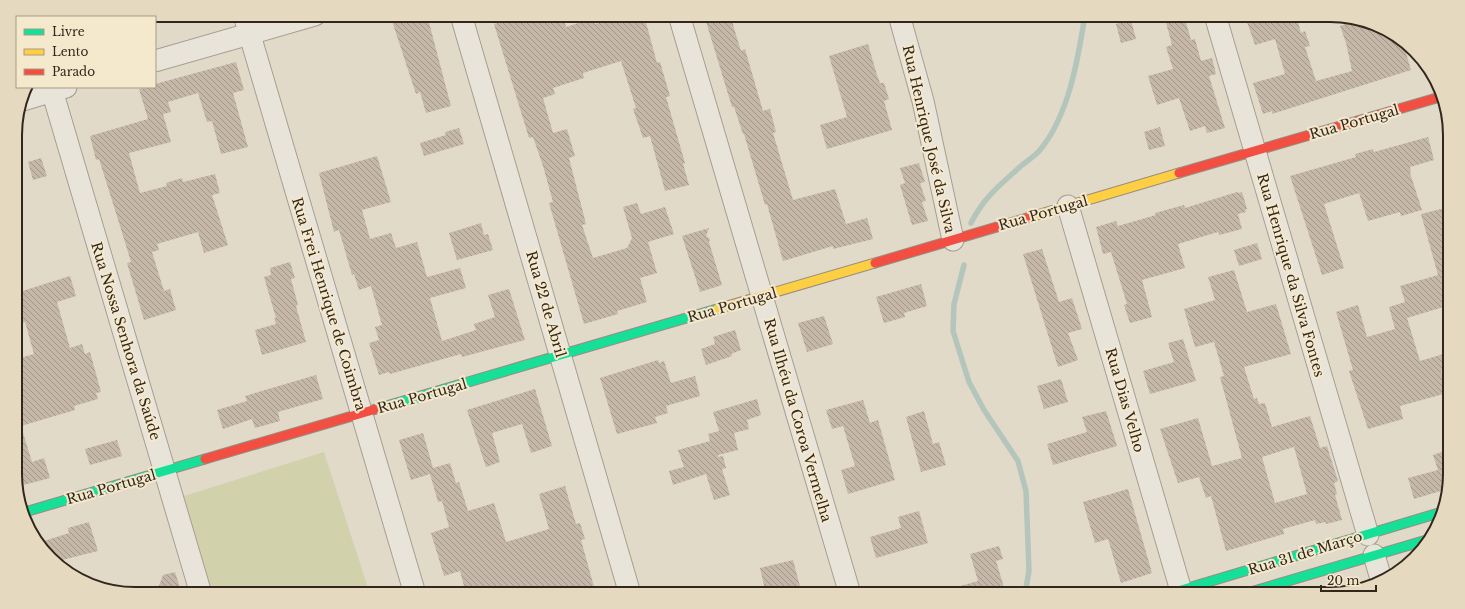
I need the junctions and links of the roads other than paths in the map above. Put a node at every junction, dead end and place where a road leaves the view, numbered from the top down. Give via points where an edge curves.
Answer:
1 (267, 22) edge
2 (463, 22) edge
3 (681, 22) edge
4 (901, 22) edge
5 (1217, 22) edge
6 (246, 25) edge
7 (156, 61) edge
8 (56, 88) edge
9 (29, 98) edge
10 (1436, 98) edge
11 (1255, 151) junction
12 (1068, 206) junction
13 (953, 240) junction
14 (762, 296) junction
15 (560, 355) junction
16 (362, 414) junction
17 (165, 472) junction
18 (29, 511) edge
19 (1435, 514) edge
20 (1368, 534) junction
21 (1421, 542) edge
22 (1374, 555) junction
23 (1380, 575) edge
24 (199, 587) edge
25 (413, 587) edge
26 (628, 587) edge
27 (848, 587) edge
28 (1175, 587) edge
29 (1196, 587) edge
30 (1267, 587) edge

1 - 6 street
2 - 15 street, Rua 22 de Abril
3 - 14 street, Rua Ilhéu da Coroa Vermelha
4 - 13 street, Rua Henrique José da Silva via 923,101
5 - 11 street, Rua Henrique da Silva Fontes
6 - 7 street
6 - 16 street, Rua Frei Henrique de Coimbra
8 - 9 street
8 - 17 street, Rua Nossa Senhora da Saúde
10 - 11 street, Rua Portugal
11 - 12 street, Rua Portugal
11 - 20 street, Rua Henrique da Silva Fontes
12 - 13 street, Rua Portugal
12 - 28 street, Rua Dias Velho
13 - 14 street, Rua Portugal
14 - 15 street, Rua Portugal
14 - 27 street, Rua Ilhéu da Coroa Vermelha
15 - 16 street, Rua Portugal
15 - 26 street, Rua 22 de Abril
16 - 17 street, Rua Portugal
16 - 25 street, Rua Frei Henrique de Coimbra
17 - 18 street, Rua Portugal
17 - 24 street, Rua Nossa Senhora da Saúde
19 - 20 street, Rua 31 de Março
20 - 29 street, Rua 31 de Março
21 - 22 street, Rua 31 de Março
22 - 23 street
22 - 30 street, Rua 31 de Março

